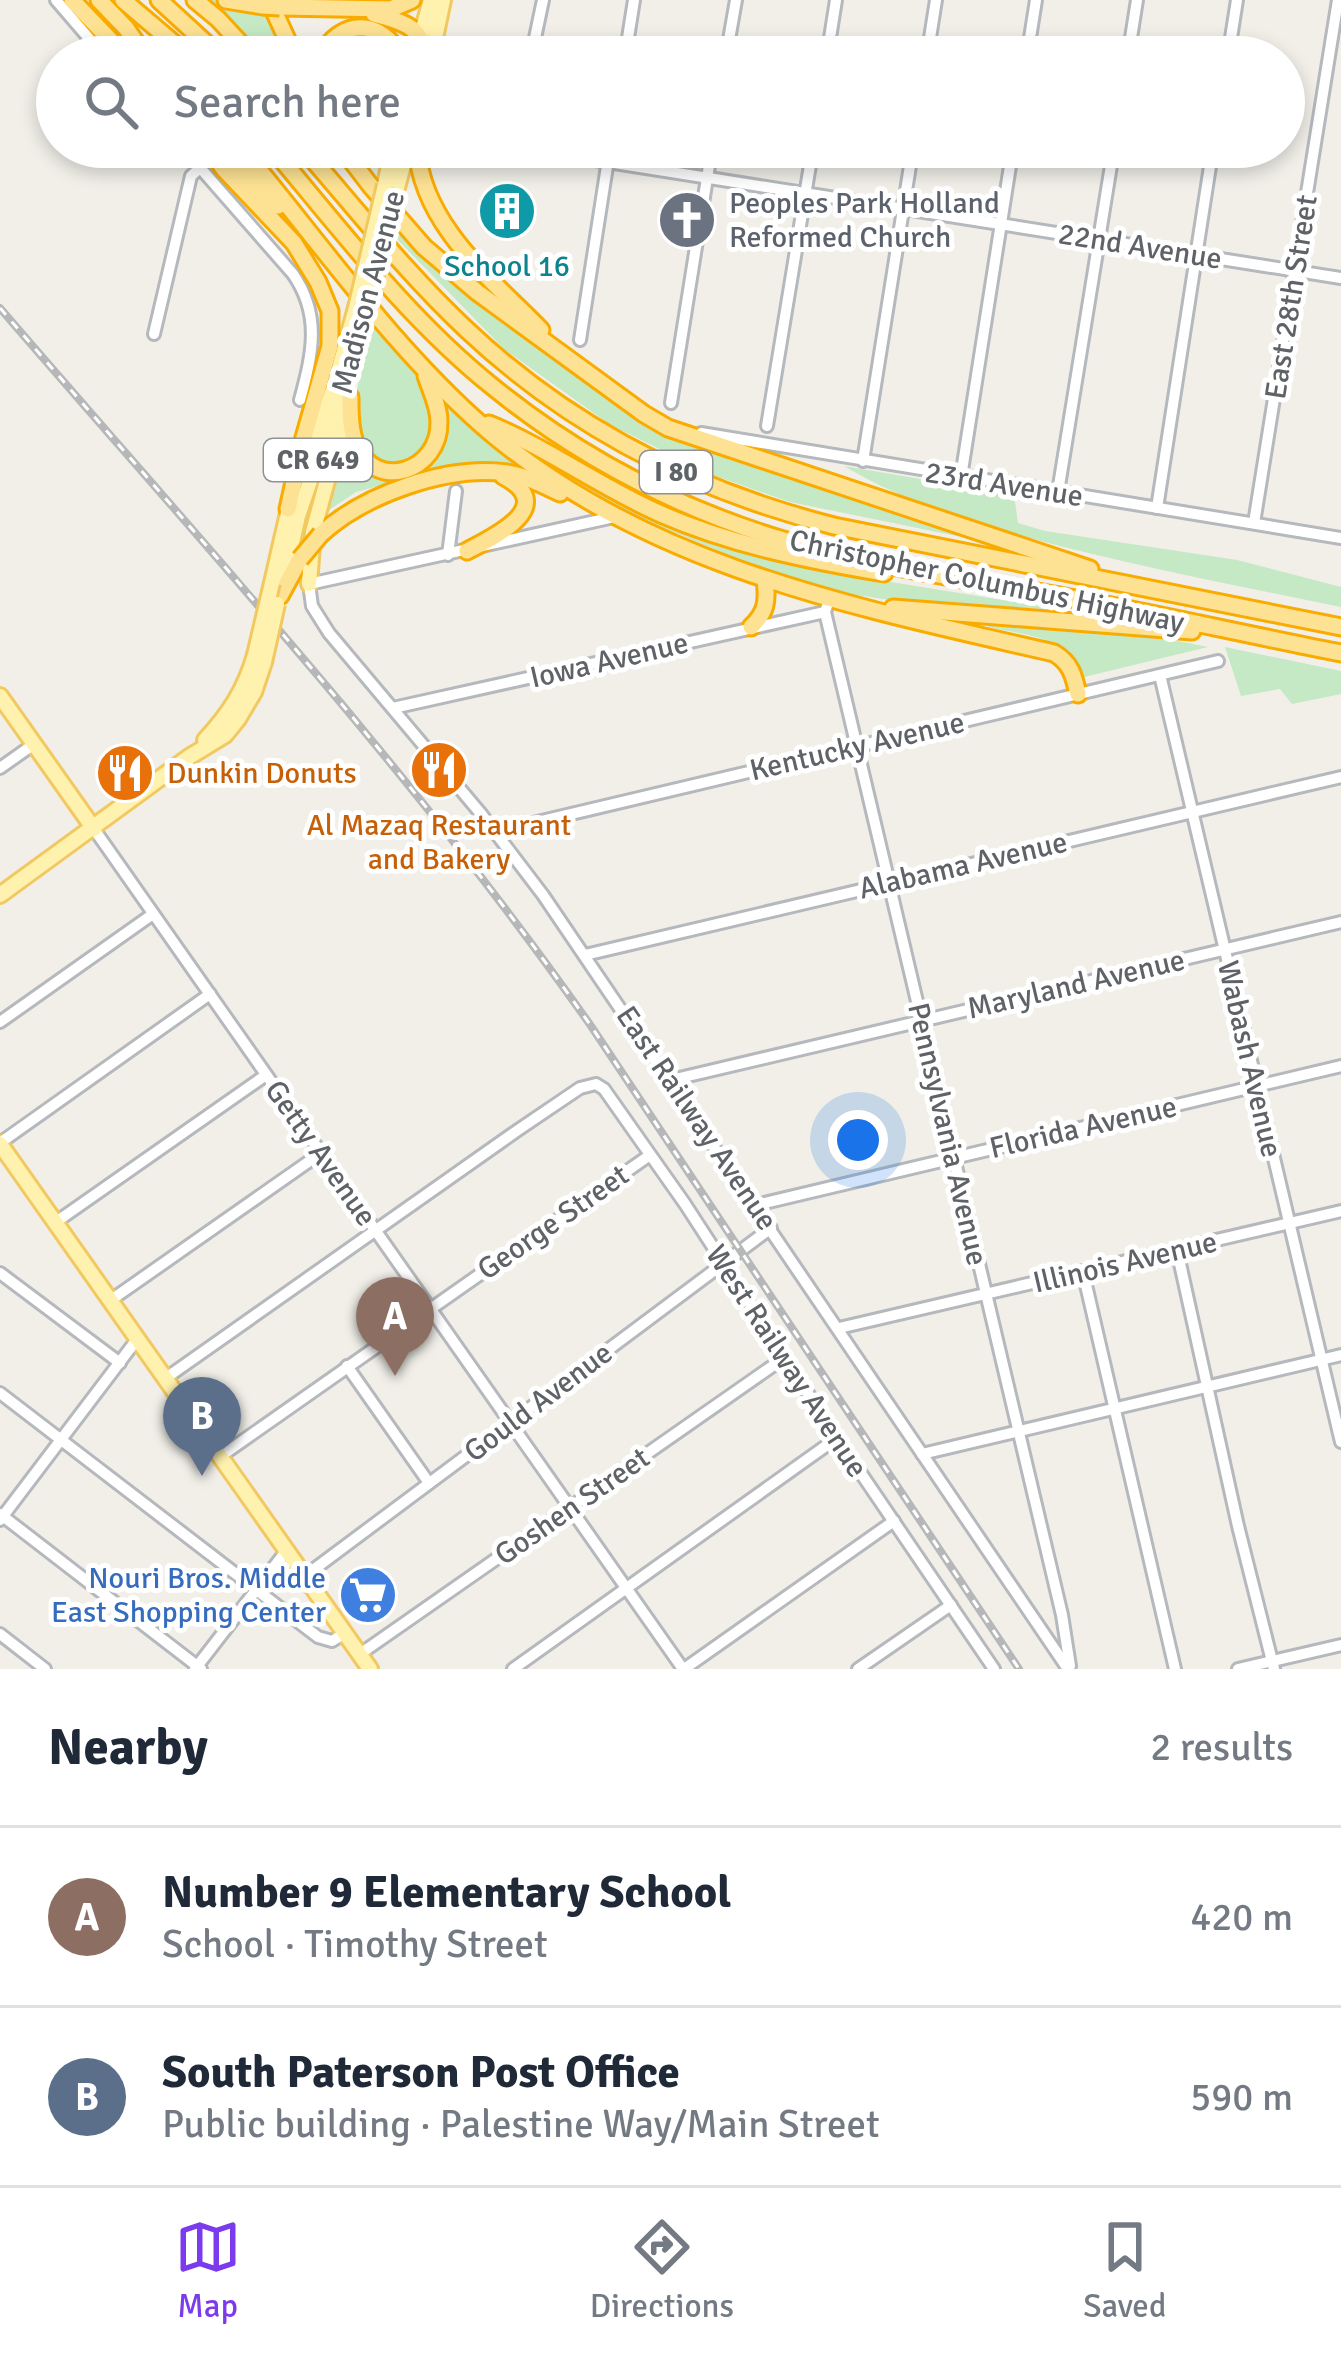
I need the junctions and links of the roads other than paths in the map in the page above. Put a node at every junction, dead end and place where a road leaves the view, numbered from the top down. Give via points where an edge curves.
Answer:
1 (56, 0) edge
2 (72, 0) edge
3 (100, 0) edge
4 (123, 0) edge
5 (159, 0) edge
6 (195, 0) edge
7 (226, 0) edge
8 (412, 0) edge
9 (431, 0) edge
10 (443, 0) edge
11 (543, 0) edge
12 (634, 0) edge
13 (736, 0) edge
14 (836, 0) edge
15 (936, 0) edge
16 (1036, 0) edge
17 (1136, 0) edge
18 (1237, 0) edge
19 (1338, 0) edge
20 (273, 3) edge
21 (354, 9) junction
22 (421, 35) joint
23 (87, 36) edge
24 (109, 36) edge
25 (130, 36) edge
26 (165, 36) edge
27 (198, 36) edge
28 (234, 36) edge
29 (286, 36) edge
30 (335, 36) edge
31 (386, 36) edge
32 (430, 36) edge
33 (535, 36) edge
34 (628, 36) edge
35 (730, 36) edge
36 (830, 36) edge
37 (930, 36) edge
38 (1030, 36) edge
39 (1131, 36) edge
40 (1231, 36) edge
41 (200, 168) joint
42 (223, 168) edge
43 (242, 168) edge
44 (258, 168) edge
45 (289, 168) edge
46 (320, 168) edge
47 (358, 168) edge
48 (392, 168) edge
49 (401, 168) edge
50 (418, 168) edge
51 (607, 168) edge
52 (641, 168) edge
53 (709, 168) edge
54 (810, 168) edge
55 (910, 168) edge
56 (1009, 168) edge
57 (1111, 168) edge
58 (1210, 168) edge
59 (707, 178) junction
60 (390, 190) junction
61 (806, 194) junction
62 (903, 209) junction
63 (1000, 224) junction
64 (1099, 240) junction
65 (317, 244) junction
66 (1196, 255) junction
67 (1296, 271) junction
68 (1341, 278) edge
69 (361, 312) junction
70 (154, 334) dead end
71 (580, 340) dead end
72 (572, 362) junction
73 (423, 368) junction
74 (350, 397) junction
75 (300, 400) dead end
76 (671, 403) dead end
77 (475, 418) junction
78 (767, 426) dead end
79 (668, 428) junction
80 (863, 461) junction
81 (488, 472) junction
82 (961, 477) junction
83 (456, 491) dead end
84 (1058, 492) junction
85 (597, 506) junction
86 (1157, 508) junction
87 (288, 509) junction
88 (616, 517) junction
89 (1254, 523) junction
90 (1341, 538) edge
91 (466, 551) junction
92 (448, 555) junction
93 (765, 580) junction
94 (309, 584) junction
95 (1161, 591) junction
96 (276, 594) junction
97 (1102, 604) junction
98 (848, 605) junction
99 (827, 606) junction
100 (1341, 626) edge
101 (751, 628) junction
102 (1256, 636) junction
103 (1341, 653) edge
104 (1218, 661) dead end
105 (1160, 675) junction
106 (1078, 694) junction
107 (0, 696) edge
108 (393, 708) junction
109 (34, 744) junction
110 (857, 746) junction
111 (0, 768) edge
112 (1341, 777) edge
113 (1192, 813) junction
114 (94, 829) junction
115 (495, 832) junction
116 (888, 882) junction
117 (0, 896) edge
118 (153, 914) junction
119 (1341, 922) edge
120 (1225, 949) junction
121 (585, 955) junction
122 (210, 994) junction
123 (921, 1020) junction
124 (0, 1022) edge
125 (1341, 1066) edge
126 (266, 1075) junction
127 (671, 1080) junction
128 (1257, 1086) junction
129 (0, 1143) edge
130 (321, 1153) junction
131 (650, 1155) junction
132 (953, 1158) junction
133 (756, 1205) junction
134 (1341, 1210) edge
135 (56, 1222) junction
136 (1289, 1223) junction
137 (771, 1228) junction
138 (375, 1230) junction
139 (1177, 1250) junction
140 (723, 1264) junction
141 (1082, 1272) junction
142 (0, 1274) edge
143 (986, 1295) junction
144 (111, 1300) junction
145 (430, 1307) junction
146 (839, 1328) junction
147 (138, 1338) junction
148 (1341, 1355) edge
149 (784, 1358) junction
150 (1322, 1360) junction
151 (119, 1363) junction
152 (347, 1366) junction
153 (166, 1378) junction
154 (1207, 1387) junction
155 (0, 1394) edge
156 (1114, 1409) junction
157 (511, 1422) junction
158 (1018, 1432) junction
159 (837, 1438) junction
160 (61, 1441) junction
161 (1341, 1442) edge
162 (922, 1454) junction
163 (221, 1456) junction
164 (430, 1483) junction
165 (570, 1507) junction
166 (1, 1517) edge
167 (894, 1521) junction
168 (287, 1550) junction
169 (305, 1576) junction
170 (627, 1588) junction
171 (256, 1591) junction
172 (951, 1605) junction
173 (345, 1633) junction
174 (0, 1634) edge
175 (1341, 1645) edge
176 (360, 1654) junction
177 (1273, 1665) edge
178 (198, 1668) edge
179 (45, 1669) edge
180 (370, 1669) edge
181 (513, 1669) edge
182 (684, 1669) edge
183 (858, 1669) edge
184 (994, 1669) edge
185 (1069, 1669) edge
186 (1175, 1669) edge
187 (1238, 1669) edge

1 - 23 street
2 - 24 highway
3 - 25 highway
4 - 26 highway
5 - 27 highway
6 - 28 highway
7 - 20 highway
8 - 21 highway
9 - 22 main road
10 - 32 main road
11 - 33 street
12 - 34 street
13 - 35 street
14 - 36 street
15 - 37 street
16 - 38 street
17 - 39 street
18 - 40 street
19 - 67 street, East 28th Street
20 - 21 highway
20 - 29 highway
21 - 22 highway
30 - 31 highway via 364,28
41 - 70 street via 191,176
41 - 75 street via 309,302 314,345
42 - 87 highway via 293,243 330,311 329,346
43 - 65 highway
44 - 65 highway
45 - 97 highway, Christopher Columbus Highway / I 80 via 446,346 515,405 616,470 784,540
46 - 95 highway, Christopher Columbus Highway / I 80 via 490,351 574,415 653,461 806,519
47 - 72 highway via 424,247
48 - 60 main road, Madison Avenue / CR 649
49 - 60 main road, Madison Avenue / CR 649
50 - 72 highway via 446,227
51 - 71 street
52 - 59 street, 22nd Avenue
53 - 59 street
54 - 61 street
55 - 62 street
56 - 63 street
57 - 64 street
58 - 66 street
59 - 61 street, 22nd Avenue
59 - 76 street
60 - 69 main road, Madison Avenue / CR 649, bridge
61 - 62 street, 22nd Avenue
61 - 78 street
62 - 63 street, 22nd Avenue
62 - 80 street
63 - 64 street, 22nd Avenue
63 - 82 street
64 - 66 street, 22nd Avenue
64 - 84 street
65 - 73 highway
66 - 67 street, 22nd Avenue
66 - 86 street
67 - 68 street, 22nd Avenue
67 - 89 street, East 28th Street
69 - 74 main road
69 - 87 main road, Madison Avenue / CR 649
69 - 96 main road, Madison Avenue / CR 649
72 - 79 highway
73 - 74 highway via 440,423 417,467 390,472 366,461 354,439
73 - 77 highway
74 - 94 main road via 313,532
77 - 85 highway
77 - 97 highway via 658,512 740,543 1071,607
79 - 80 street, 23rd Avenue
79 - 95 highway
80 - 82 street, 23rd Avenue
81 - 85 highway via 521,476
81 - 91 highway via 516,485 523,509 513,526
81 - 96 highway, bridge via 385,494 345,514
82 - 84 street, 23rd Avenue
83 - 92 street
84 - 86 street, 23rd Avenue
85 - 88 highway
86 - 89 street, 23rd Avenue
87 - 96 main road, Madison Avenue / CR 649
88 - 91 street
88 - 93 highway
89 - 90 street, 23rd Avenue
91 - 92 street
92 - 94 street
93 - 99 highway
93 - 101 highway via 763,616
94 - 108 street, East Railway Avenue via 316,616
95 - 100 highway, Christopher Columbus Highway / I 80
96 - 114 main road, Madison Avenue / CR 649, bridge via 254,692 238,719
97 - 102 highway, Christopher Columbus Highway / I 80
98 - 99 highway
98 - 102 highway
98 - 106 highway via 1054,653 1066,661
99 - 101 street, Iowa Avenue
99 - 110 street, Pennsylvania Avenue
101 - 108 street, Iowa Avenue
102 - 103 highway, Christopher Columbus Highway / I 80
104 - 105 street, Kentucky Avenue
105 - 106 street, Kentucky Avenue
105 - 113 street, Wabash Avenue
106 - 110 street, Kentucky Avenue
107 - 109 main road, Getty Avenue
108 - 115 street, East Railway Avenue
109 - 111 street
109 - 114 main road, Getty Avenue
110 - 115 street, Kentucky Avenue
110 - 116 street, Pennsylvania Avenue
112 - 113 street, Alabama Avenue
113 - 116 street, Alabama Avenue
113 - 120 street, Wabash Avenue
114 - 117 main road, Madison Avenue / CR 649
114 - 118 street, Getty Avenue
115 - 121 street, East Railway Avenue
116 - 121 street, Alabama Avenue
116 - 123 street, Pennsylvania Avenue
118 - 122 street, Getty Avenue
118 - 124 street
119 - 120 street, Maryland Avenue
120 - 123 street, Maryland Avenue
120 - 128 street, Wabash Avenue
121 - 127 street, East Railway Avenue
122 - 126 street, Getty Avenue
122 - 129 street
123 - 127 street, Maryland Avenue
123 - 132 street, Pennsylvania Avenue
125 - 128 street, Florida Avenue
126 - 130 street, Getty Avenue
126 - 135 street
127 - 133 street, East Railway Avenue
128 - 132 street, Florida Avenue
128 - 136 street, Wabash Avenue
129 - 135 main road
130 - 138 street, Getty Avenue
130 - 144 street
131 - 138 street, West Railway Avenue via 600,1085 587,1084
131 - 140 street, West Railway Avenue
131 - 145 street, George Street
132 - 133 street, Florida Avenue
132 - 143 street, Pennsylvania Avenue
133 - 137 street, East Railway Avenue
134 - 136 street, Illinois Avenue
135 - 144 main road
136 - 139 street, Illinois Avenue
136 - 150 street, Wabash Avenue
137 - 140 street, Gould Avenue
137 - 146 street, East Railway Avenue
138 - 145 street, Getty Avenue
138 - 153 street
139 - 141 street, Illinois Avenue
139 - 154 street
140 - 149 street, West Railway Avenue
140 - 157 street, Gould Avenue
141 - 143 street, Illinois Avenue
141 - 156 street
142 - 151 street
143 - 146 street, Illinois Avenue
143 - 158 street, Pennsylvania Avenue
144 - 147 main road
145 - 152 street, George Street
145 - 157 street, Getty Avenue
146 - 162 street, East Railway Avenue
147 - 151 street
147 - 153 main road
148 - 150 street
149 - 159 street, West Railway Avenue
149 - 165 street, Goshen Street
150 - 154 street
150 - 161 street, Wabash Avenue
151 - 160 street
152 - 163 street, George Street
152 - 164 street
153 - 163 main road
154 - 156 street
154 - 177 street
155 - 160 street
156 - 158 street
156 - 186 street
157 - 164 street, Gould Avenue
157 - 165 street, Getty Avenue
158 - 162 street
158 - 185 street, Pennsylvania Avenue
159 - 167 street, West Railway Avenue
159 - 170 street
160 - 166 street
160 - 171 street
162 - 185 street, East Railway Avenue
163 - 168 main road
164 - 169 street, Gould Avenue
165 - 170 street, Getty Avenue
165 - 176 street, Goshen Street
166 - 178 street
167 - 172 street, West Railway Avenue
167 - 182 street
168 - 169 main road
168 - 171 street
169 - 173 main road
170 - 181 street
170 - 182 street, Getty Avenue
171 - 173 street via 318,1637 332,1641
171 - 178 street
172 - 183 street
172 - 184 street, West Railway Avenue
173 - 176 main road
174 - 179 street
175 - 177 street
176 - 180 main road
177 - 187 street

